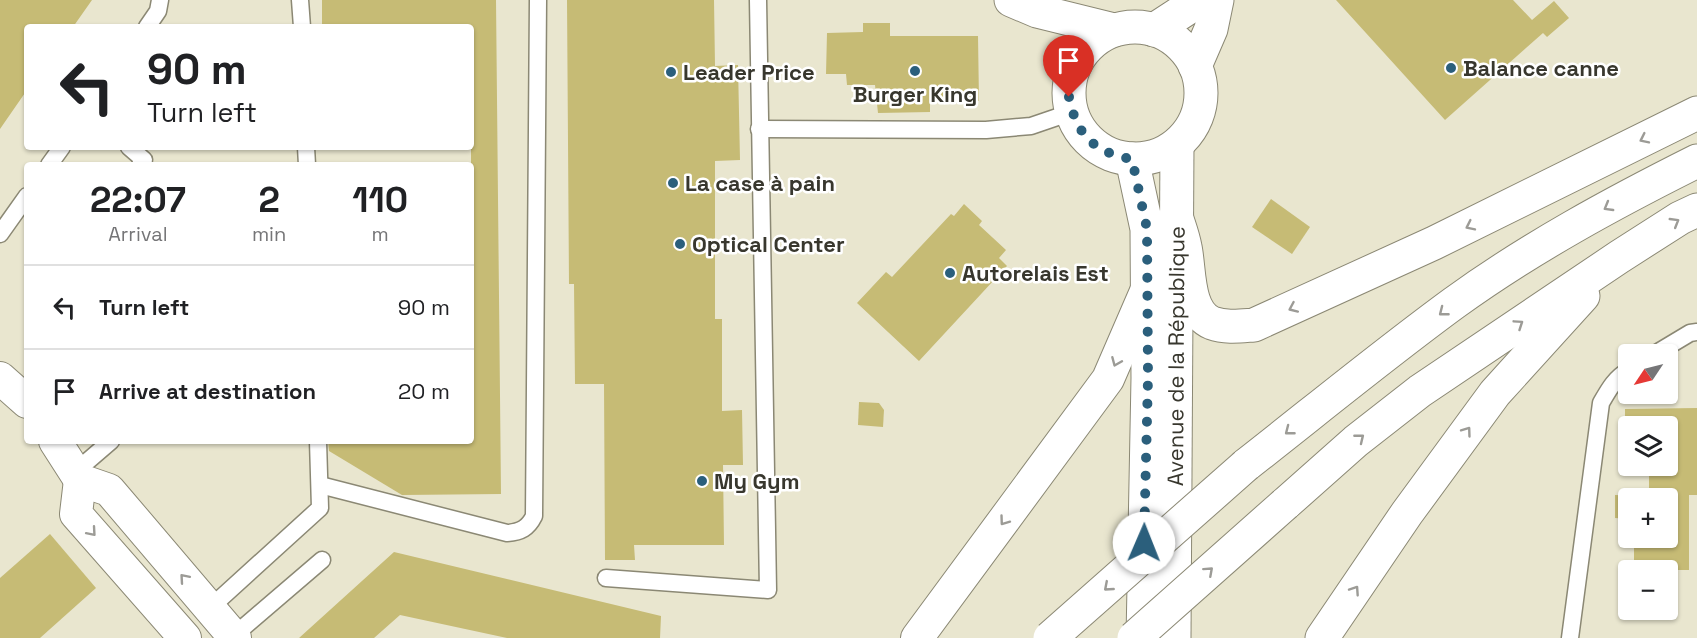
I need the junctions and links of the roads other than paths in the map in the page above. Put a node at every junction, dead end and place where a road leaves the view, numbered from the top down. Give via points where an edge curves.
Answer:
1 (160, 0) edge
2 (300, 0) edge
3 (538, 0) edge
4 (758, 0) edge
5 (1200, 0) edge
6 (1217, 0) edge
7 (1024, 5) edge
8 (149, 24) edge
9 (302, 24) edge
10 (1114, 30) junction
11 (1154, 30) junction
12 (1075, 65) junction
13 (1195, 66) junction
14 (1072, 112) junction
15 (1697, 113) edge
16 (759, 129) junction
17 (1177, 145) junction
18 (132, 150) edge
19 (1132, 159) junction
20 (1697, 161) edge
21 (142, 162) edge
22 (24, 200) edge
23 (1697, 210) edge
24 (1176, 216) junction
25 (0, 234) edge
26 (1619, 258) junction
27 (1147, 289) junction
28 (1697, 332) edge
29 (1672, 344) edge
30 (1618, 377) edge
31 (0, 378) edge
32 (24, 399) edge
33 (57, 444) edge
34 (108, 444) edge
35 (318, 444) edge
36 (78, 476) junction
37 (320, 485) junction
38 (322, 560) dead end
39 (606, 578) dead end
40 (210, 608) junction
41 (233, 637) edge
42 (185, 638) edge
43 (917, 638) edge
44 (1050, 638) edge
45 (1134, 638) edge
46 (1143, 638) edge
47 (1174, 638) edge
48 (1322, 638) edge
49 (1570, 638) edge

1 - 8 lane via 159,11
2 - 9 lane
3 - 37 lane via 534,516 529,526 507,533
4 - 16 lane
5 - 11 main road
6 - 13 main road via 1211,29
7 - 10 main road
7 - 12 main road
10 - 11 main road
10 - 12 main road via 1098,38
11 - 13 main road via 1178,43
12 - 14 main road via 1070,81
13 - 17 main road via 1199,108 1191,128
14 - 16 lane via 1031,126 986,130
14 - 19 main road via 1088,140 1116,157
15 -> 24 main road via 1434,243 1254,325 1227,327 1210,322 1199,310 1190,292 1186,248
16 - 39 lane via 768,590
17 - 19 main road via 1155,156
17 - 24 main road, Avenue de la République
18 - 21 lane
19 - 27 main road, Avenue de la République via 1147,229
20 -> 44 main road, bridge via 1614,203 1455,302 1246,465
22 - 25 lane
26 -> 23 main road
24 - 47 main road, Avenue de la République
45 -> 26 main road, bridge via 1356,441 1420,391
48 -> 26 main road via 1495,393
27 -> 43 street via 1108,380
27 - 46 main road, Avenue de la République
28 - 29 lane
30 - 49 lane via 1601,403
31 - 32 street
33 - 36 street
34 - 36 lane
35 - 37 lane
40 -> 36 street via 109,490
36 -> 42 street via 76,514
37 - 40 lane via 320,508
38 - 41 lane
40 - 41 street

